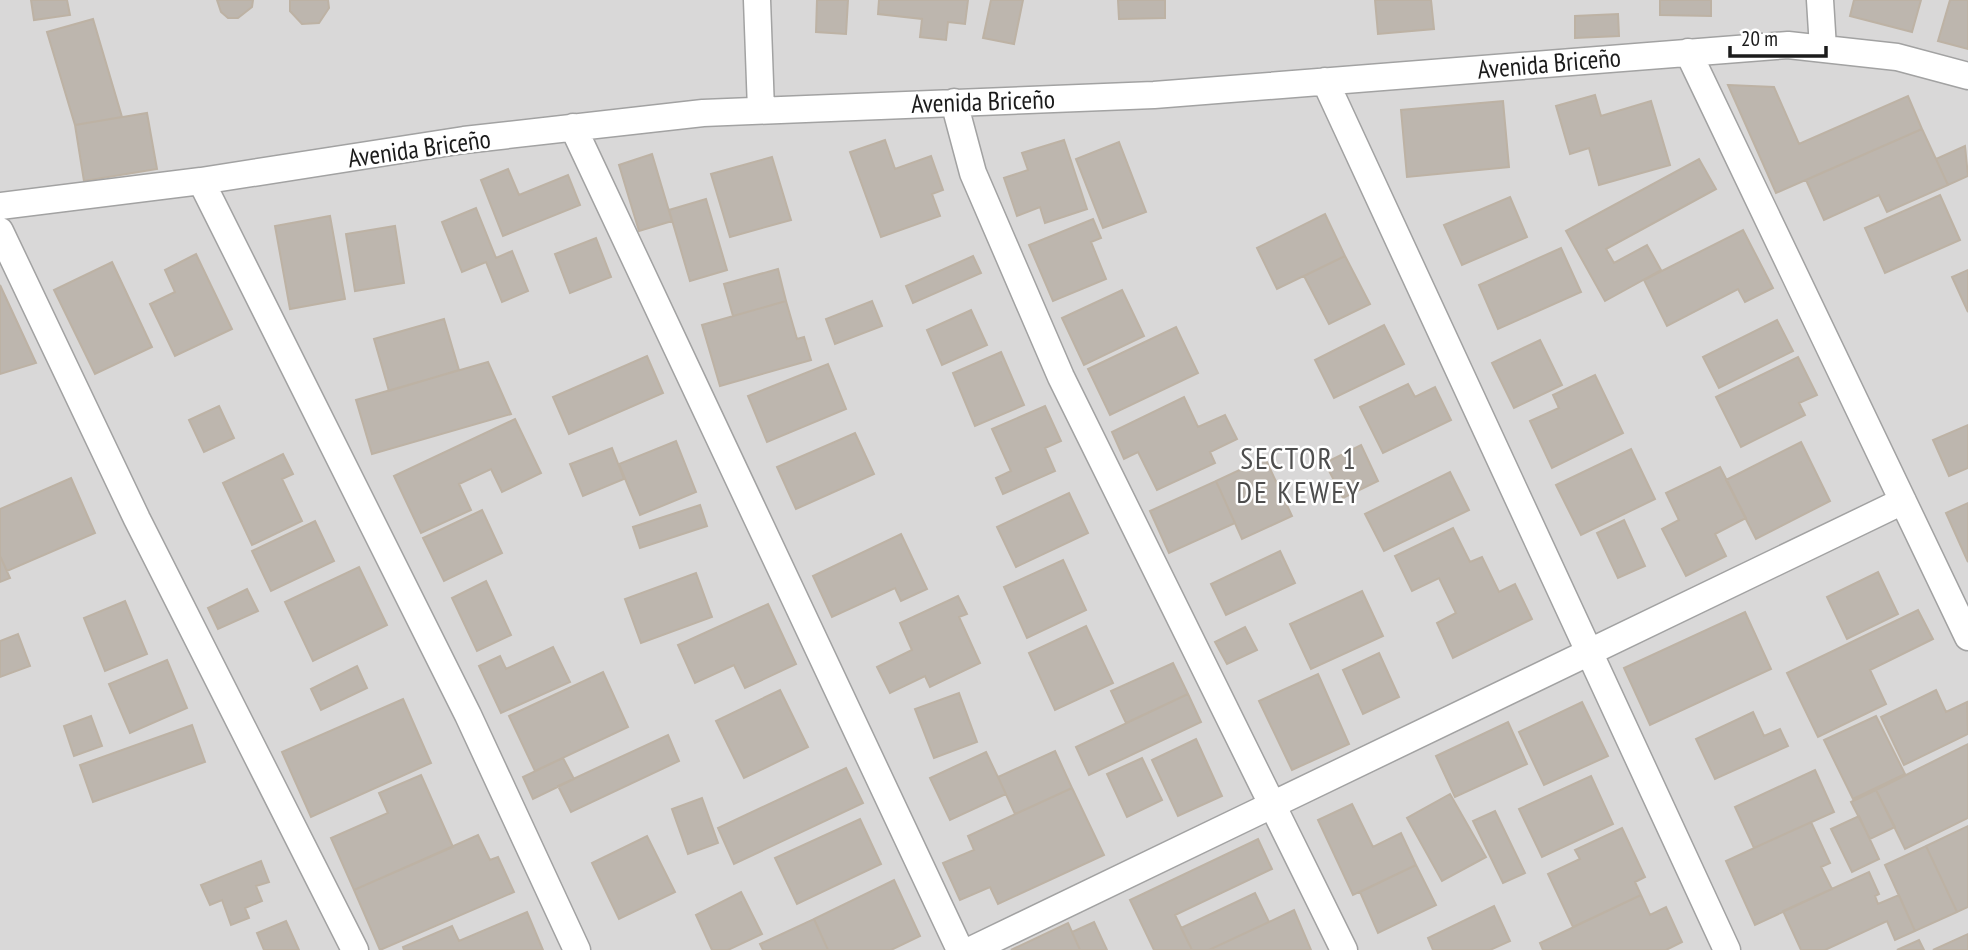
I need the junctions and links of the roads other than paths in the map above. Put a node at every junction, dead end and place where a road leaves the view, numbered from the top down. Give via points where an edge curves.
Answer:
1 (757, 0) edge
2 (1821, 0) edge
3 (1823, 48) junction
4 (1688, 52) junction
5 (1968, 76) edge
6 (1325, 81) junction
7 (954, 102) junction
8 (761, 110) junction
9 (573, 127) junction
10 (201, 181) junction
11 (0, 206) edge
12 (0, 231) edge
13 (1903, 501) junction
14 (1968, 637) edge
15 (1589, 651) junction
16 (1272, 804) junction
17 (355, 950) edge
18 (578, 950) edge
19 (960, 950) edge
20 (971, 950) edge
21 (1344, 950) edge
22 (1727, 950) edge

1 - 8 street
2 - 3 street
3 - 4 street, Avenida Briceño via 1788,45
3 - 5 street, Avenida Briceño via 1897,57
4 - 6 street, Avenida Briceño
4 - 13 street
6 - 7 street, Avenida Briceño
6 - 15 street
7 - 8 street, Avenida Briceño
7 - 16 street via 973,173 1027,302
8 - 9 street, Avenida Briceño
9 - 10 street, Avenida Briceño
9 - 19 street
10 - 11 street, Avenida Briceño
10 - 18 street via 468,715
12 - 17 street via 137,519
13 - 14 street
13 - 15 street
15 - 16 street
15 - 22 street
16 - 20 street
16 - 21 street

